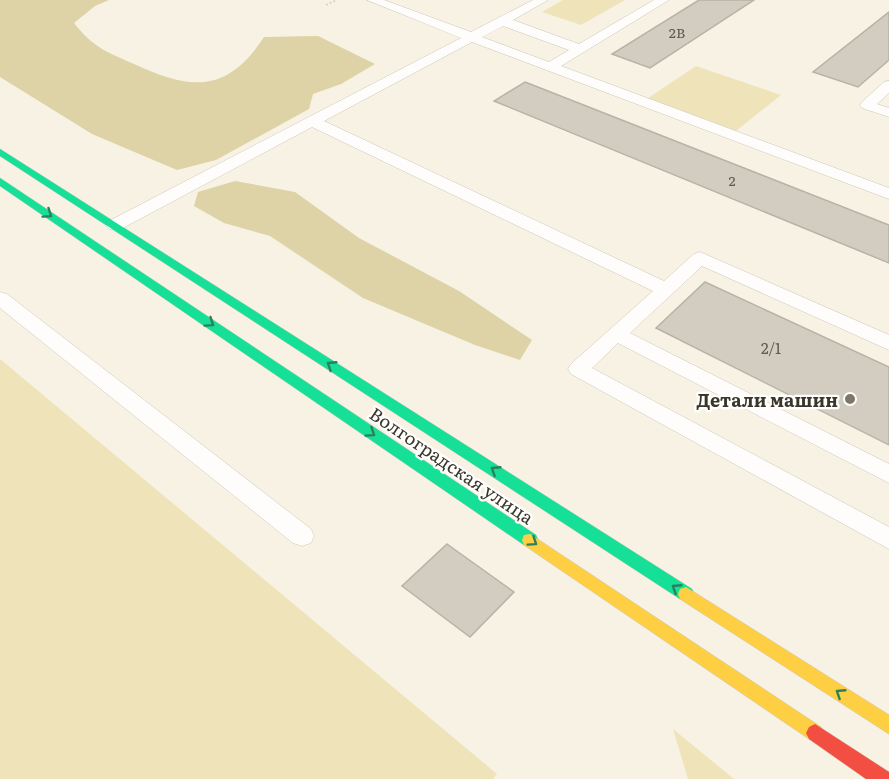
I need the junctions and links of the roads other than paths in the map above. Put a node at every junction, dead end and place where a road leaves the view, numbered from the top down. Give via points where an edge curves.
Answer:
1 (373, 0) edge
2 (542, 0) edge
3 (663, 0) edge
4 (502, 21) junction
5 (471, 37) junction
6 (580, 49) junction
7 (550, 67) junction
8 (889, 85) edge
9 (889, 113) edge
10 (312, 121) junction
11 (0, 152) edge
12 (0, 181) edge
13 (889, 194) edge
14 (115, 225) junction
15 (665, 289) junction
16 (0, 298) edge
17 (616, 334) junction
18 (889, 343) edge
19 (889, 474) edge
20 (302, 536) dead end
21 (889, 539) edge
22 (889, 725) edge
23 (883, 779) edge

1 - 5 lane
2 - 4 lane
3 - 6 lane
4 - 5 lane
4 - 6 lane
5 - 7 lane
5 - 10 lane
6 - 7 lane
7 - 13 lane
8 - 9 lane via 867,105
10 - 14 lane
10 - 15 lane
11 - 14 main road, Волгоградская улица
12 -> 23 main road, Волгоградская улица
22 -> 14 main road, Волгоградская улица
15 - 17 lane
15 - 18 lane via 700,258
16 - 20 lane
17 - 19 lane
17 - 21 lane via 578,369

